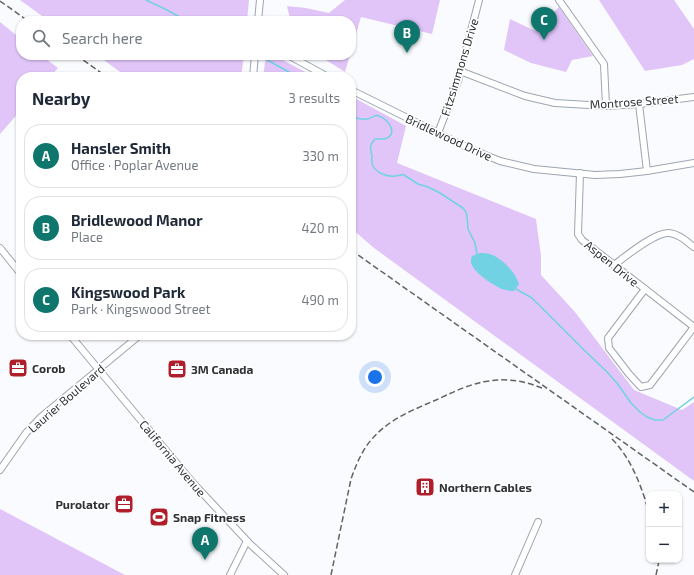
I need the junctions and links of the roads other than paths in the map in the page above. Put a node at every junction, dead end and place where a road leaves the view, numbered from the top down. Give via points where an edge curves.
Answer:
1 (260, 0) edge
2 (479, 0) edge
3 (559, 0) edge
4 (258, 16) edge
5 (255, 60) edge
6 (297, 60) edge
7 (460, 71) junction
8 (253, 72) edge
9 (319, 72) edge
10 (356, 92) edge
11 (694, 97) edge
12 (639, 104) junction
13 (606, 106) junction
14 (438, 133) junction
15 (694, 163) edge
16 (647, 171) junction
17 (580, 174) junction
18 (694, 247) edge
19 (0, 248) edge
20 (614, 265) junction
21 (16, 268) edge
22 (645, 290) junction
23 (694, 327) edge
24 (74, 340) edge
25 (134, 340) edge
26 (98, 369) junction
27 (0, 470) edge
28 (538, 522) dead end
29 (247, 541) junction
30 (230, 575) edge
31 (284, 575) edge
32 (515, 575) edge

1 - 4 street
2 - 7 street, Fitzsimmons Drive
3 - 13 street via 604,64
5 - 8 street
6 - 9 street
7 - 13 street, Montrose Street via 525,96 555,103
7 - 14 street, Fitzsimmons Drive
10 - 14 street, Bridlewood Drive
11 - 12 street, Montrose Street
12 - 13 street, Montrose Street
12 - 16 street
14 - 17 street, Bridlewood Drive via 500,161 534,169
15 - 16 street, Bridlewood Drive
16 - 17 street, Bridlewood Drive
17 - 20 street, Aspen Drive via 578,234 585,243
18 - 20 street via 680,236 668,233 652,238
19 - 21 street
20 - 22 street, Aspen Drive
22 - 23 street, Aspen Drive
22 - 23 street via 608,338 609,348 641,387 650,385
24 - 26 street, California Avenue
25 - 26 street, Laurier Boulevard
26 - 27 street, Laurier Boulevard via 26,432
26 - 29 street, California Avenue via 193,483
28 - 32 street
29 - 30 street
29 - 31 street, California Avenue

